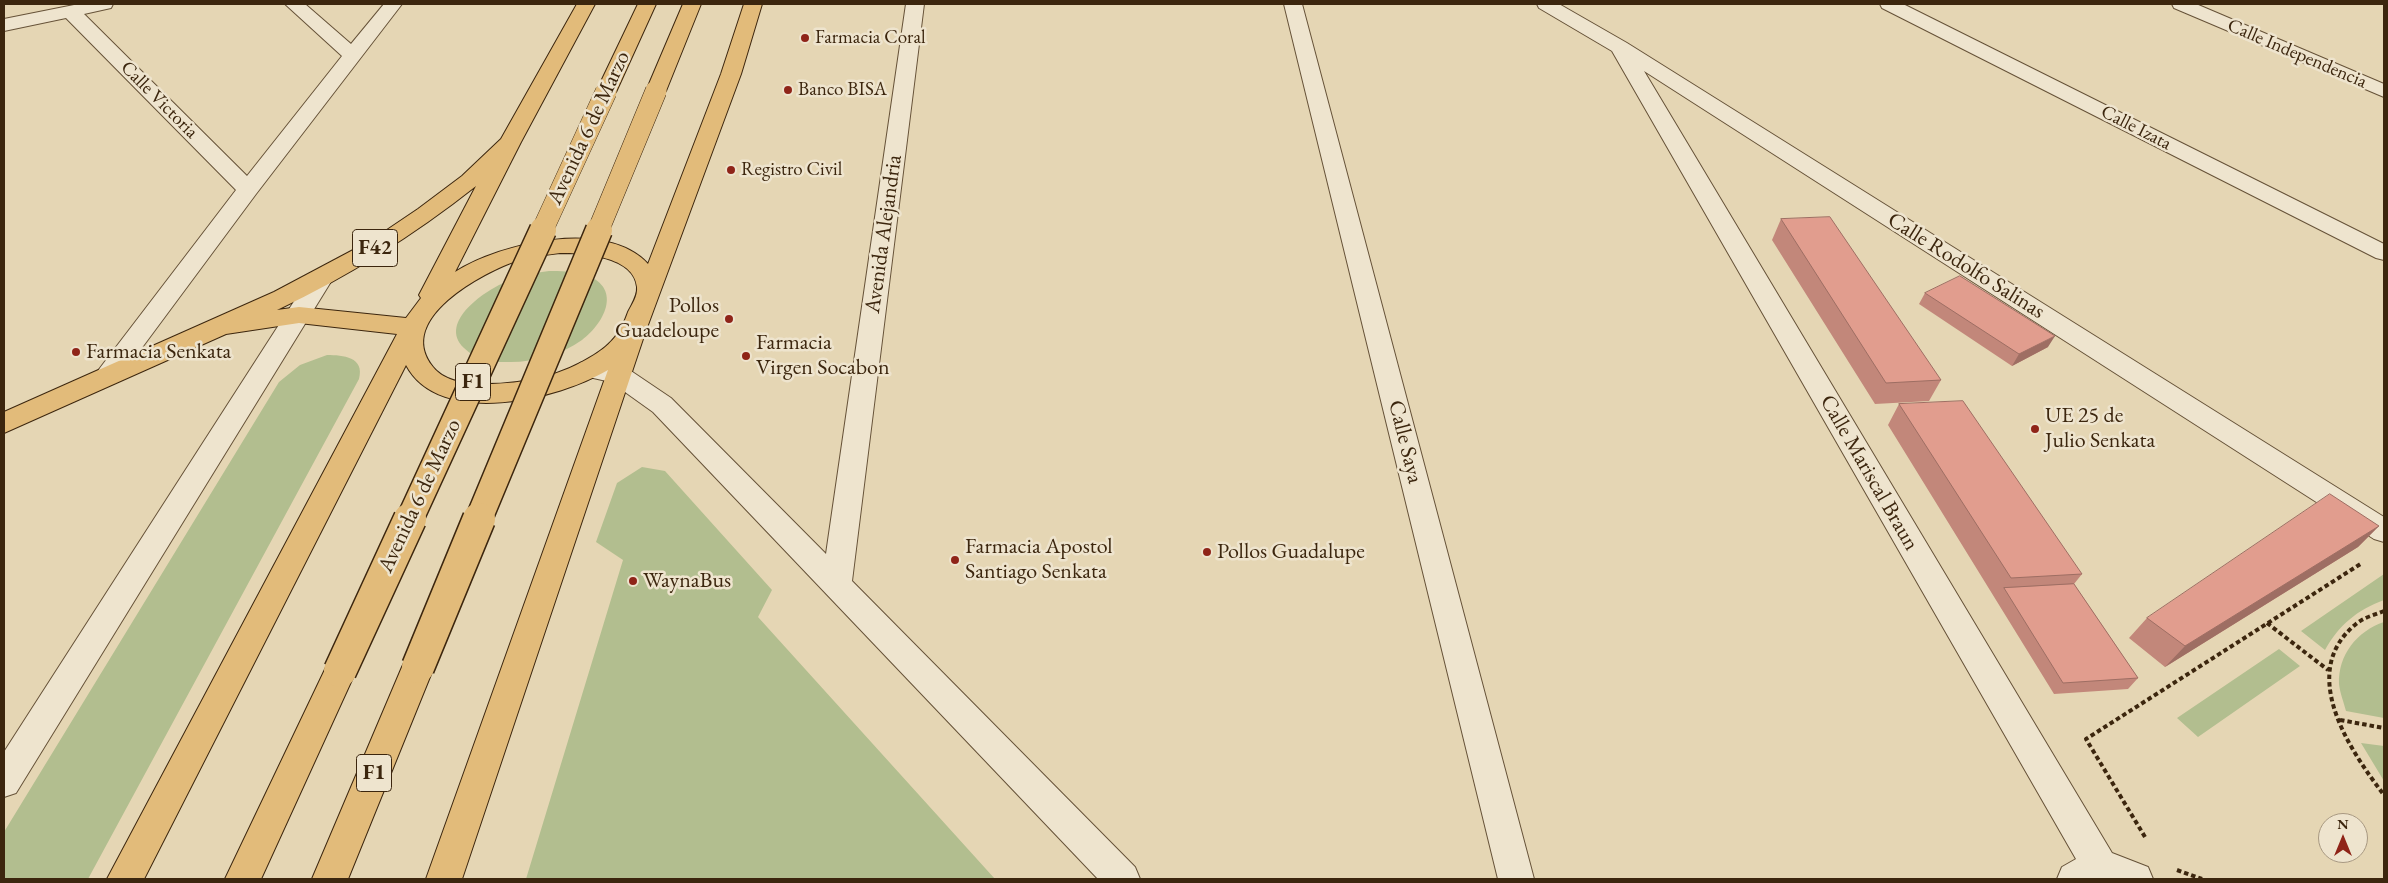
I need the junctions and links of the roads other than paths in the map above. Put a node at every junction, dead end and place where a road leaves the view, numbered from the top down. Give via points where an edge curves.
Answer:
1 (104, 4) edge
2 (294, 4) edge
3 (393, 4) edge
4 (586, 4) edge
5 (647, 4) edge
6 (692, 4) edge
7 (753, 4) edge
8 (915, 4) edge
9 (1293, 4) edge
10 (1546, 4) edge
11 (1889, 4) edge
12 (2181, 4) edge
13 (70, 11) junction
14 (4, 25) edge
15 (1620, 47) junction
16 (352, 55) junction
17 (2384, 91) edge
18 (510, 142) junction
19 (248, 189) junction
20 (2384, 253) edge
21 (320, 280) junction
22 (650, 290) junction
23 (299, 315) junction
24 (418, 319) junction
25 (221, 326) junction
26 (633, 334) junction
27 (589, 369) junction
28 (109, 374) junction
29 (619, 375) junction
30 (4, 423) edge
31 (2384, 531) edge
32 (837, 583) junction
33 (4, 782) edge
34 (2087, 872) edge
35 (125, 879) edge
36 (243, 879) edge
37 (330, 879) edge
38 (444, 879) edge
39 (1122, 879) edge
40 (1516, 879) edge
41 (2135, 879) edge

1 - 13 street
2 - 16 street
3 - 16 street
4 - 18 main road
5 - 36 main road, Avenida 6 de Marzo / F1, bridge
6 - 37 main road, Avenida 6 de Marzo / F1, bridge
7 - 22 main road
8 - 32 street, Avenida Alejandria
9 - 40 street, Calle Saya
10 - 15 street, Calle Rodolfo Salinas
11 - 20 street, Calle Izata
12 - 17 street, Calle Independencia
13 - 14 street
13 - 19 street, Calle Victoria
15 - 31 street, Calle Rodolfo Salinas
15 - 34 street, Calle Mariscal Braun
16 - 19 street
18 - 21 main road, F42 via 456,194 412,225
18 - 24 main road
19 - 28 street
21 - 23 street
21 - 25 main road, F42
22 - 24 main road via 640,270 626,257 609,250 586,246 533,249 480,266 457,279 438,294
22 - 26 main road
23 - 24 main road
23 - 25 main road
23 - 33 street
24 - 27 main road via 410,344 413,359 423,373 441,385 467,392 496,394 561,382
24 - 35 main road
25 - 28 main road, F42
26 - 27 main road via 618,350
26 - 29 main road
27 - 29 street
28 - 30 main road, F42
29 - 32 street via 662,405
29 - 38 main road
32 - 39 street
34 - 41 street, Calle Mariscal Braun

